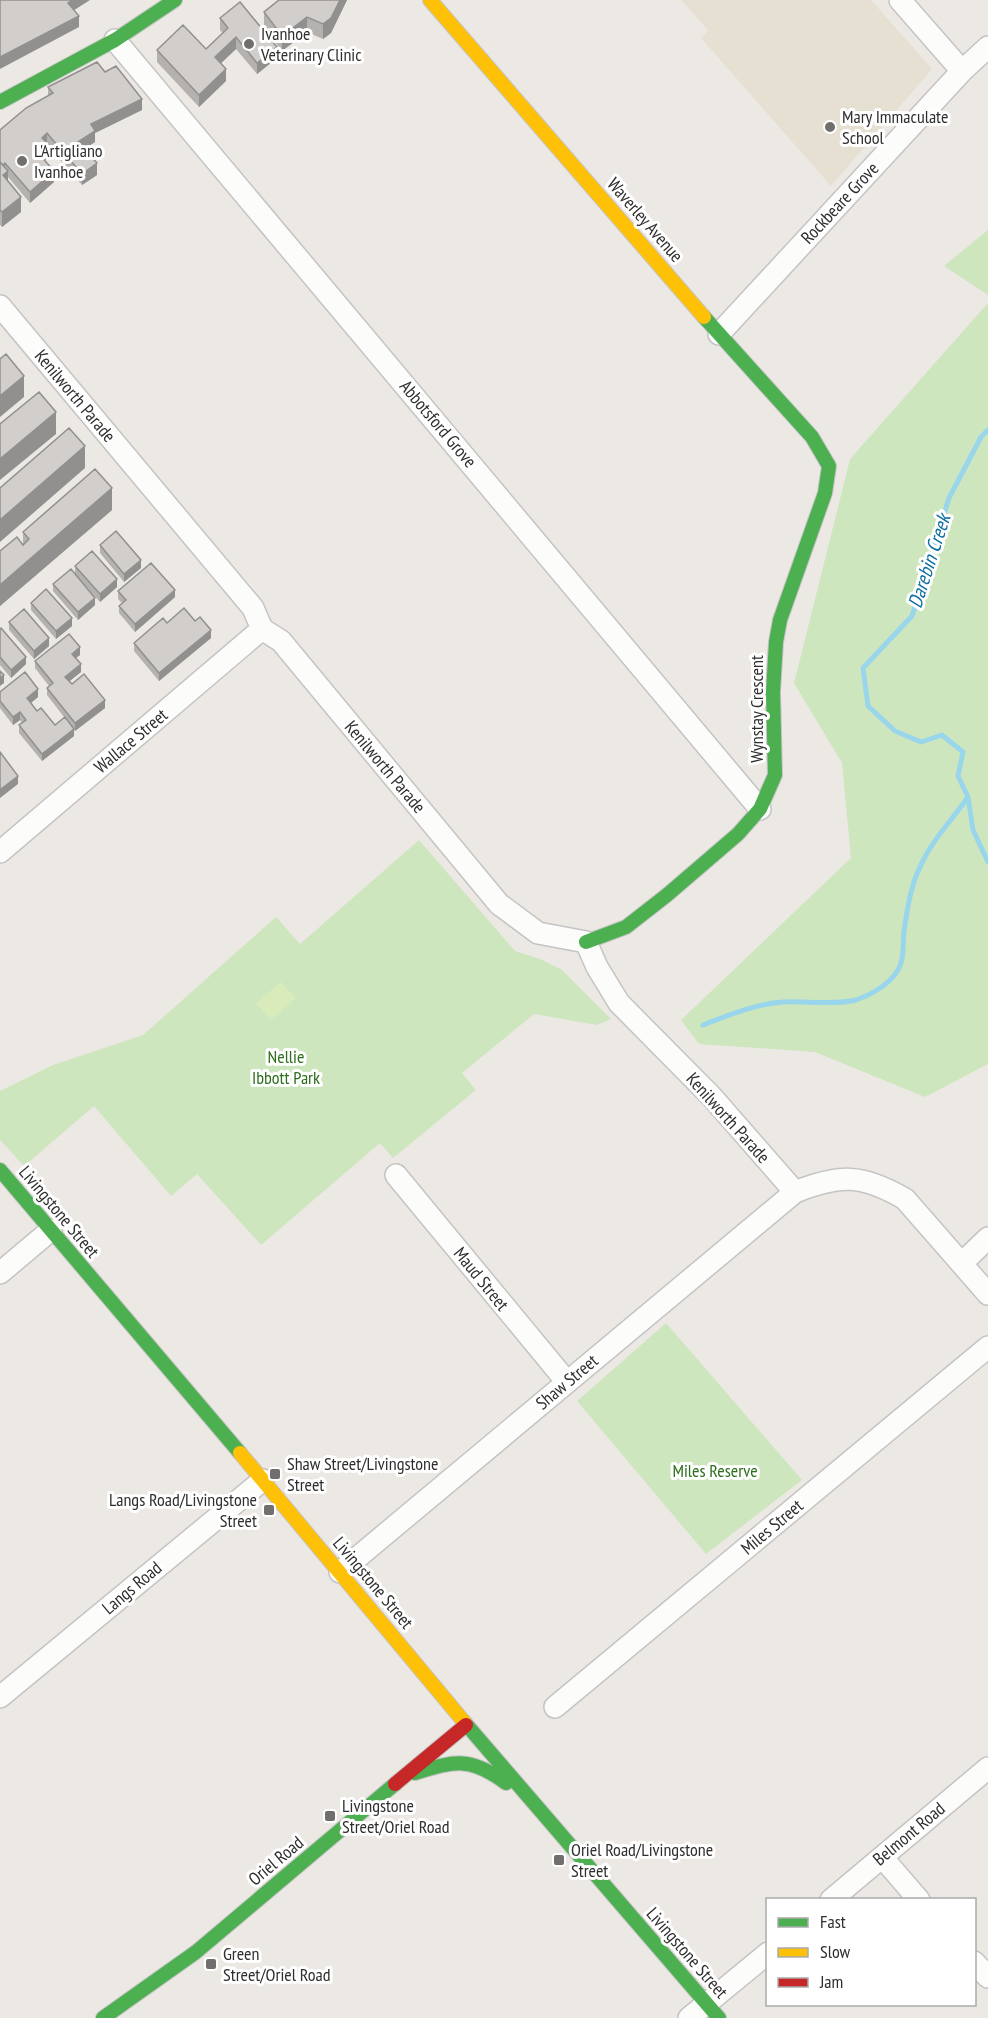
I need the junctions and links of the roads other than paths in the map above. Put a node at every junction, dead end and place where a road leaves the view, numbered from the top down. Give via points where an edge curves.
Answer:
1 (175, 0) edge
2 (430, 0) edge
3 (900, 0) edge
4 (116, 40) junction
5 (988, 47) edge
6 (962, 71) junction
7 (0, 102) edge
8 (0, 306) edge
9 (719, 334) junction
10 (829, 466) joint
11 (262, 629) junction
12 (760, 809) junction
13 (0, 852) edge
14 (586, 942) junction
15 (0, 1170) edge
16 (396, 1175) dead end
17 (795, 1192) junction
18 (51, 1230) junction
19 (988, 1238) edge
20 (962, 1263) junction
21 (0, 1273) edge
22 (988, 1294) edge
23 (988, 1347) edge
24 (567, 1382) junction
25 (263, 1479) junction
26 (340, 1572) junction
27 (0, 1697) edge
28 (555, 1707) dead end
29 (466, 1725) junction
30 (988, 1768) edge
31 (405, 1776) junction
32 (537, 1807) junction
33 (882, 1857) junction
34 (832, 1898) edge
35 (918, 1898) edge
36 (766, 1955) edge
37 (976, 1963) edge
38 (988, 1977) edge
39 (713, 2011) edge
40 (103, 2018) edge
41 (689, 2018) edge

1 - 4 main road
2 - 9 main road, Waverley Avenue
3 - 6 street
4 - 7 main road
4 - 12 street, Abbotsford Grove
5 - 6 street, Rockbeare Grove
6 - 9 street, Rockbeare Grove
8 - 11 street, Kenilworth Parade via 253,608
9 - 10 main road, Waverley Avenue via 812,437
10 - 12 main road, Wynstay Crescent via 825,493 780,620 772,692 775,775
11 - 13 street, Wallace Street
11 - 14 street, Kenilworth Parade via 281,641 499,904 538,933
12 - 14 main road, Wynstay Crescent via 738,834 626,927
14 - 17 street, Kenilworth Parade via 619,1003 712,1097
15 - 18 main road, Livingstone Street
16 - 24 street, Maud Street
17 - 20 street via 844,1178 873,1182 905,1199
17 - 24 street, Shaw Street
18 - 21 street
18 - 25 main road, Livingstone Street
19 - 20 street
20 - 22 street
23 - 28 street, Miles Street
24 - 26 street, Shaw Street
25 - 26 main road, Livingstone Street
25 - 27 street, Langs Road
26 - 29 main road, Livingstone Street
29 - 31 main road, Oriel Road
29 - 32 main road, Livingstone Street
30 - 33 street, Belmont Road
31 - 32 main road via 451,1762 474,1764 502,1779
31 - 40 main road, Oriel Road via 196,1952
32 - 39 main road, Livingstone Street
33 - 34 street, Belmont Road
33 - 35 street
36 - 39 street
37 - 38 street
39 - 41 street

